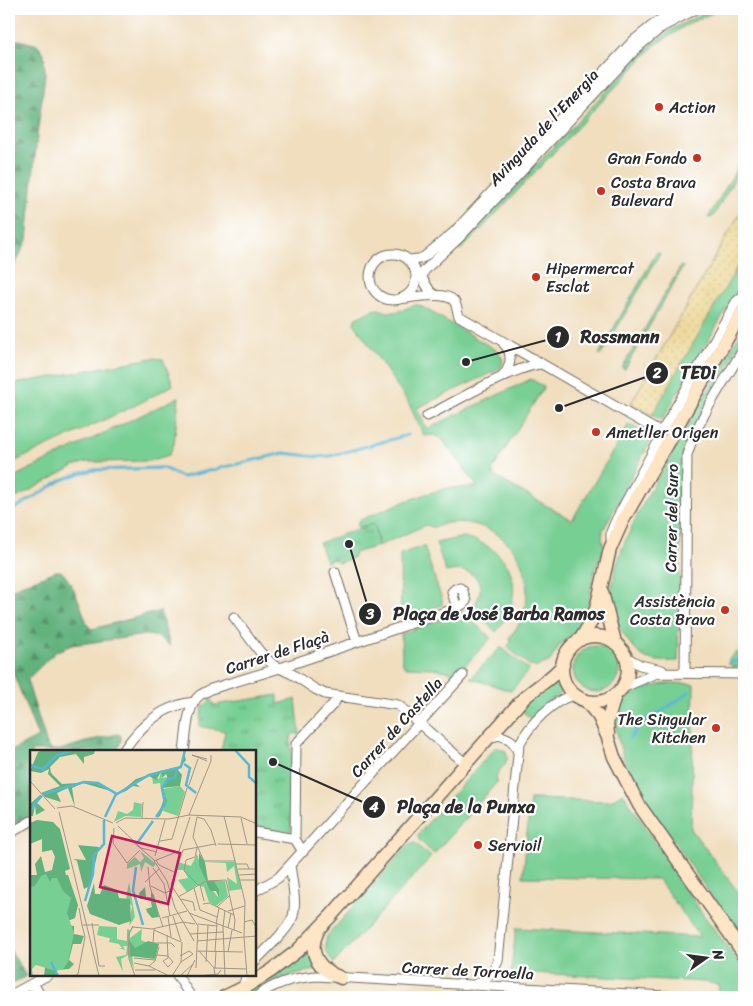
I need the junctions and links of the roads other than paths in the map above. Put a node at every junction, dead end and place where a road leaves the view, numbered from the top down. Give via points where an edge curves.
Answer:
1 (678, 9) edge
2 (696, 9) edge
3 (408, 260) junction
4 (414, 269) junction
5 (422, 278) junction
6 (434, 295) junction
7 (744, 295) edge
8 (399, 299) junction
9 (744, 309) edge
10 (499, 339) junction
11 (744, 348) edge
12 (517, 350) junction
13 (542, 364) junction
14 (507, 375) junction
15 (426, 416) dead end
16 (656, 430) junction
17 (610, 549) junction
18 (335, 572) dead end
19 (601, 590) junction
20 (456, 608) dead end
21 (234, 617) dead end
22 (580, 640) junction
23 (357, 642) junction
24 (615, 642) junction
25 (626, 657) junction
26 (563, 665) junction
27 (280, 668) junction
28 (684, 672) junction
29 (744, 674) edge
30 (463, 675) dead end
31 (619, 691) junction
32 (338, 696) junction
33 (580, 697) junction
34 (194, 702) junction
35 (420, 723) junction
36 (608, 738) junction
37 (484, 743) junction
38 (124, 750) edge
39 (184, 750) edge
40 (519, 753) junction
41 (466, 764) junction
42 (30, 822) edge
43 (256, 832) edge
44 (9, 834) edge
45 (295, 839) junction
46 (303, 852) junction
47 (290, 865) junction
48 (256, 891) edge
49 (322, 925) junction
50 (744, 954) edge
51 (256, 960) edge
52 (46, 976) edge
53 (178, 976) edge
54 (247, 976) edge
55 (341, 978) junction
56 (33, 983) junction
57 (476, 984) junction
58 (242, 989) junction
59 (9, 996) edge
60 (41, 997) edge
61 (192, 997) edge
62 (224, 997) edge
63 (256, 997) edge
64 (683, 997) edge

1 - 3 street, Avinguda de l'Energia via 633,41 453,233 420,259
2 - 5 street, Avinguda de l'Energia via 662,27 638,47 459,238 430,264
3 - 4 street
3 - 8 street via 400,255 386,255 372,270 371,283 379,295
4 - 5 street
4 - 8 street via 417,280 411,291
5 - 6 street
6 - 8 street
6 - 10 street via 450,298 459,316
7 - 16 street via 736,302 665,426
9 - 17 street via 648,475
10 - 12 street
10 - 14 street via 510,355
11 - 28 street, Carrer del Suro via 699,425 687,455
12 - 13 street
12 - 14 street via 520,363
13 - 14 street
13 - 16 street
14 - 15 street
16 - 17 street via 659,440 616,520
17 - 19 street
18 - 23 street
19 - 22 street via 591,622
19 - 24 street
20 - 23 street, Carrer de Flaçà
21 - 27 street via 260,652
22 - 24 street via 598,636
22 - 26 street via 568,650
23 - 27 street, Carrer de Flaçà
24 - 25 street
25 - 28 street via 655,669
25 - 31 street via 628,673
26 - 33 street via 567,684
26 - 37 street via 533,689
27 - 32 street via 321,693
27 - 34 street, Carrer de Flaçà via 211,689
28 - 29 street
28 - 31 street via 644,677
30 - 35 street, Carrer de Castella
31 - 33 street via 604,701
31 - 36 street via 607,723
32 - 35 street via 398,705
32 - 45 street via 297,742
33 - 36 street via 599,717
33 - 40 street via 566,696 552,706 527,732 519,745
34 - 38 street, Carrer de Flaçà via 176,705 145,723
34 - 39 street
35 - 41 street
35 - 46 street, Carrer de Castella
36 - 50 street via 614,757 639,805
37 - 40 street via 498,735 505,737 512,740
37 - 41 street
40 - 57 street via 498,961 488,978
41 - 49 street
42 - 44 street
43 - 45 street
45 - 46 street
46 - 47 street, Carrer de Castella
47 - 48 street, Carrer de Castella via 278,878
47 - 51 street via 293,919
49 - 55 street via 314,938 314,954 324,969
49 - 58 street via 288,958
52 - 56 street
53 - 61 street
54 - 58 street
55 - 57 street, Carrer de Torroella
55 - 63 street, Carrer de Torroella via 298,978 277,984
56 - 59 street
56 - 60 street
57 - 64 street, Carrer de Torroella
58 - 62 street

